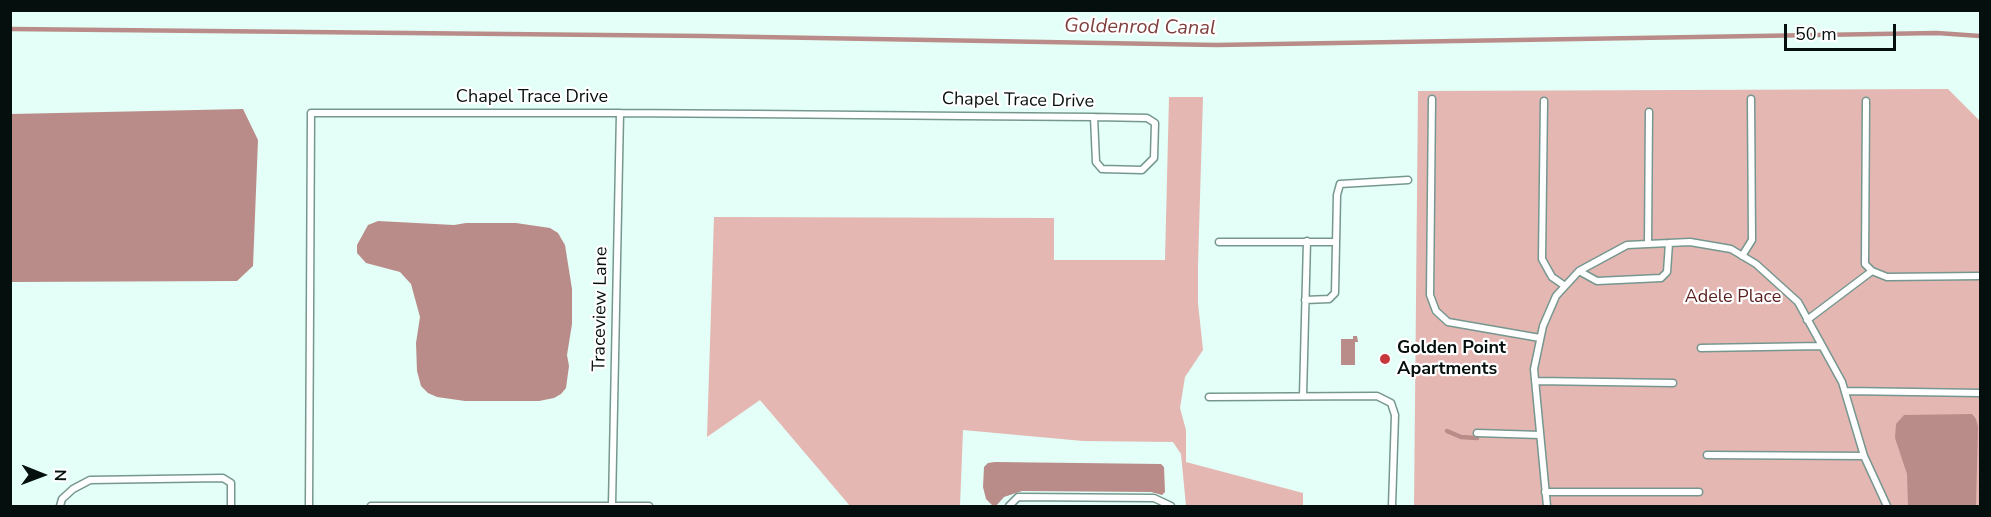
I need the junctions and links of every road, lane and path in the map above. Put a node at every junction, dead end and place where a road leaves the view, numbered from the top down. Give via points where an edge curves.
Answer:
1 (1432, 99) dead end
2 (1751, 99) dead end
3 (1544, 101) dead end
4 (1866, 101) dead end
5 (1649, 112) dead end
6 (620, 113) junction
7 (1094, 117) junction
8 (1408, 180) dead end
9 (1307, 241) junction
10 (1219, 242) dead end
11 (1335, 242) junction
12 (1669, 243) junction
13 (1648, 244) junction
14 (1742, 256) junction
15 (1872, 271) junction
16 (1579, 272) junction
17 (1980, 276) edge
18 (1565, 285) junction
19 (1305, 300) junction
20 (1807, 320) junction
21 (1540, 338) junction
22 (1822, 346) junction
23 (1701, 348) dead end
24 (1535, 381) junction
25 (1673, 383) dead end
26 (1845, 391) junction
27 (1980, 393) edge
28 (1303, 396) junction
29 (1209, 397) dead end
30 (1477, 434) dead end
31 (1540, 435) junction
32 (1707, 455) dead end
33 (1864, 456) junction
34 (1545, 492) junction
35 (1699, 492) dead end
36 (1048, 498) junction
37 (1087, 498) junction
38 (1127, 498) junction
39 (612, 505) edge
40 (60, 507) edge
41 (231, 507) edge
42 (309, 507) edge
43 (371, 507) edge
44 (649, 507) edge
45 (1009, 507) edge
46 (1048, 507) edge
47 (1087, 507) edge
48 (1127, 507) edge
49 (1171, 507) edge
50 (1392, 507) edge
51 (1547, 507) edge
52 (1887, 507) edge

1 - 21 lane via 1430,295 1436,310 1448,322
2 - 14 lane via 1752,240
3 - 18 lane via 1542,259 1552,277
4 - 15 lane via 1866,264
5 - 13 lane
6 - 7 lane, Chapel Trace Drive
6 - 39 lane, Traceview Lane
6 - 42 lane, Chapel Trace Drive via 310,113
7 - 7 lane, Chapel Trace Drive via 1147,118 1155,123 1154,158 1142,170 1102,169 1096,162
8 - 11 lane via 1340,184
9 - 10 lane
9 - 11 lane
9 - 19 lane
11 - 19 lane via 1335,293 1329,299
12 - 13 lane
12 - 14 lane via 1690,242 1731,249
12 - 16 lane via 1667,272 1661,278 1597,280
13 - 16 lane via 1627,245
14 - 20 lane via 1798,302
15 - 17 lane via 1887,278
15 - 20 lane
16 - 18 lane
18 - 21 lane via 1556,296
19 - 28 lane
20 - 22 lane
21 - 24 lane
22 - 23 lane
22 - 26 lane
24 - 25 lane
24 - 31 lane
26 - 27 lane
26 - 33 lane
28 - 29 lane
28 - 50 lane via 1377,396 1391,403 1395,415
30 - 31 lane
31 - 34 lane
32 - 33 lane
33 - 52 lane
34 - 35 lane
34 - 51 lane
36 - 37 lane
36 - 45 lane via 1018,497
36 - 46 lane
37 - 38 lane
37 - 47 lane
38 - 48 lane
38 - 49 lane via 1154,498
39 - 43 lane
39 - 44 lane
40 - 41 lane via 62,499 73,489 90,480 224,478 231,483

